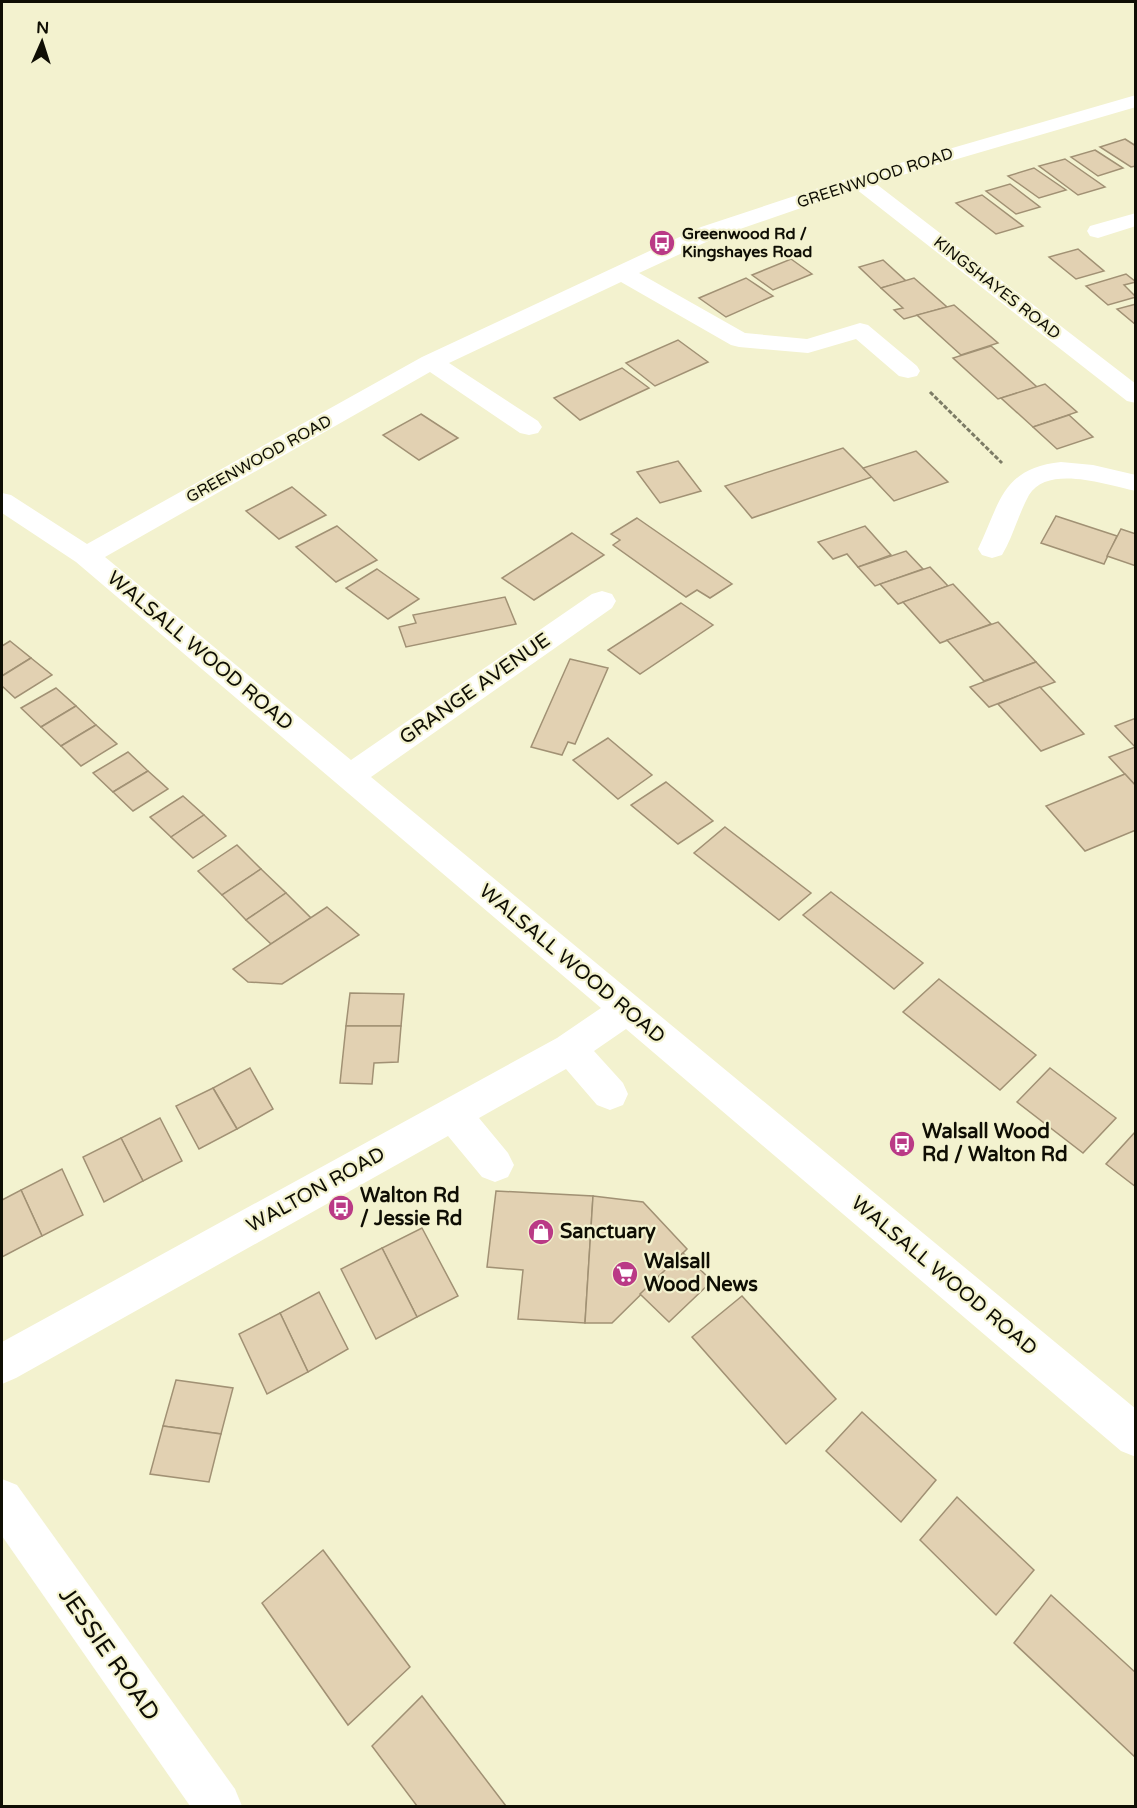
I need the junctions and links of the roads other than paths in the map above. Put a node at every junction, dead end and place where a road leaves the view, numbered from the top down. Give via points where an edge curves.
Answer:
1 (1136, 101) edge
2 (859, 181) junction
3 (1136, 219) edge
4 (1098, 231) dead end
5 (620, 272) junction
6 (431, 362) junction
7 (908, 371) road end
8 (1136, 396) edge
9 (529, 427) dead end
10 (1136, 483) edge
11 (2, 501) edge
12 (992, 549) dead end
13 (86, 555) junction
14 (602, 601) dead end
15 (349, 777) junction
16 (626, 1010) junction
17 (570, 1049) junction
18 (610, 1094) dead end
19 (453, 1115) junction
20 (495, 1165) dead end
21 (2, 1364) edge
22 (1136, 1436) edge
23 (2, 1500) edge
24 (218, 1806) edge

1 - 2 street, GREENWOOD ROAD
2 - 5 street, GREENWOOD ROAD via 709,232
2 - 8 street, KINGSHAYES ROAD
3 - 4 street
5 - 6 street, GREENWOOD ROAD
5 - 7 street via 739,340 808,346 860,330
6 - 9 street
6 - 13 street, GREENWOOD ROAD
10 - 12 street via 1076,471 1044,472 1024,484
11 - 13 street, WALSALL WOOD ROAD
13 - 15 street, WALSALL WOOD ROAD
14 - 15 street, GRANGE AVENUE
15 - 16 street, WALSALL WOOD ROAD
16 - 17 street, WALTON ROAD
16 - 22 street, WALSALL WOOD ROAD
17 - 18 street
17 - 19 street, WALTON ROAD
19 - 20 street
19 - 21 street, WALTON ROAD
23 - 24 street, JESSIE ROAD

